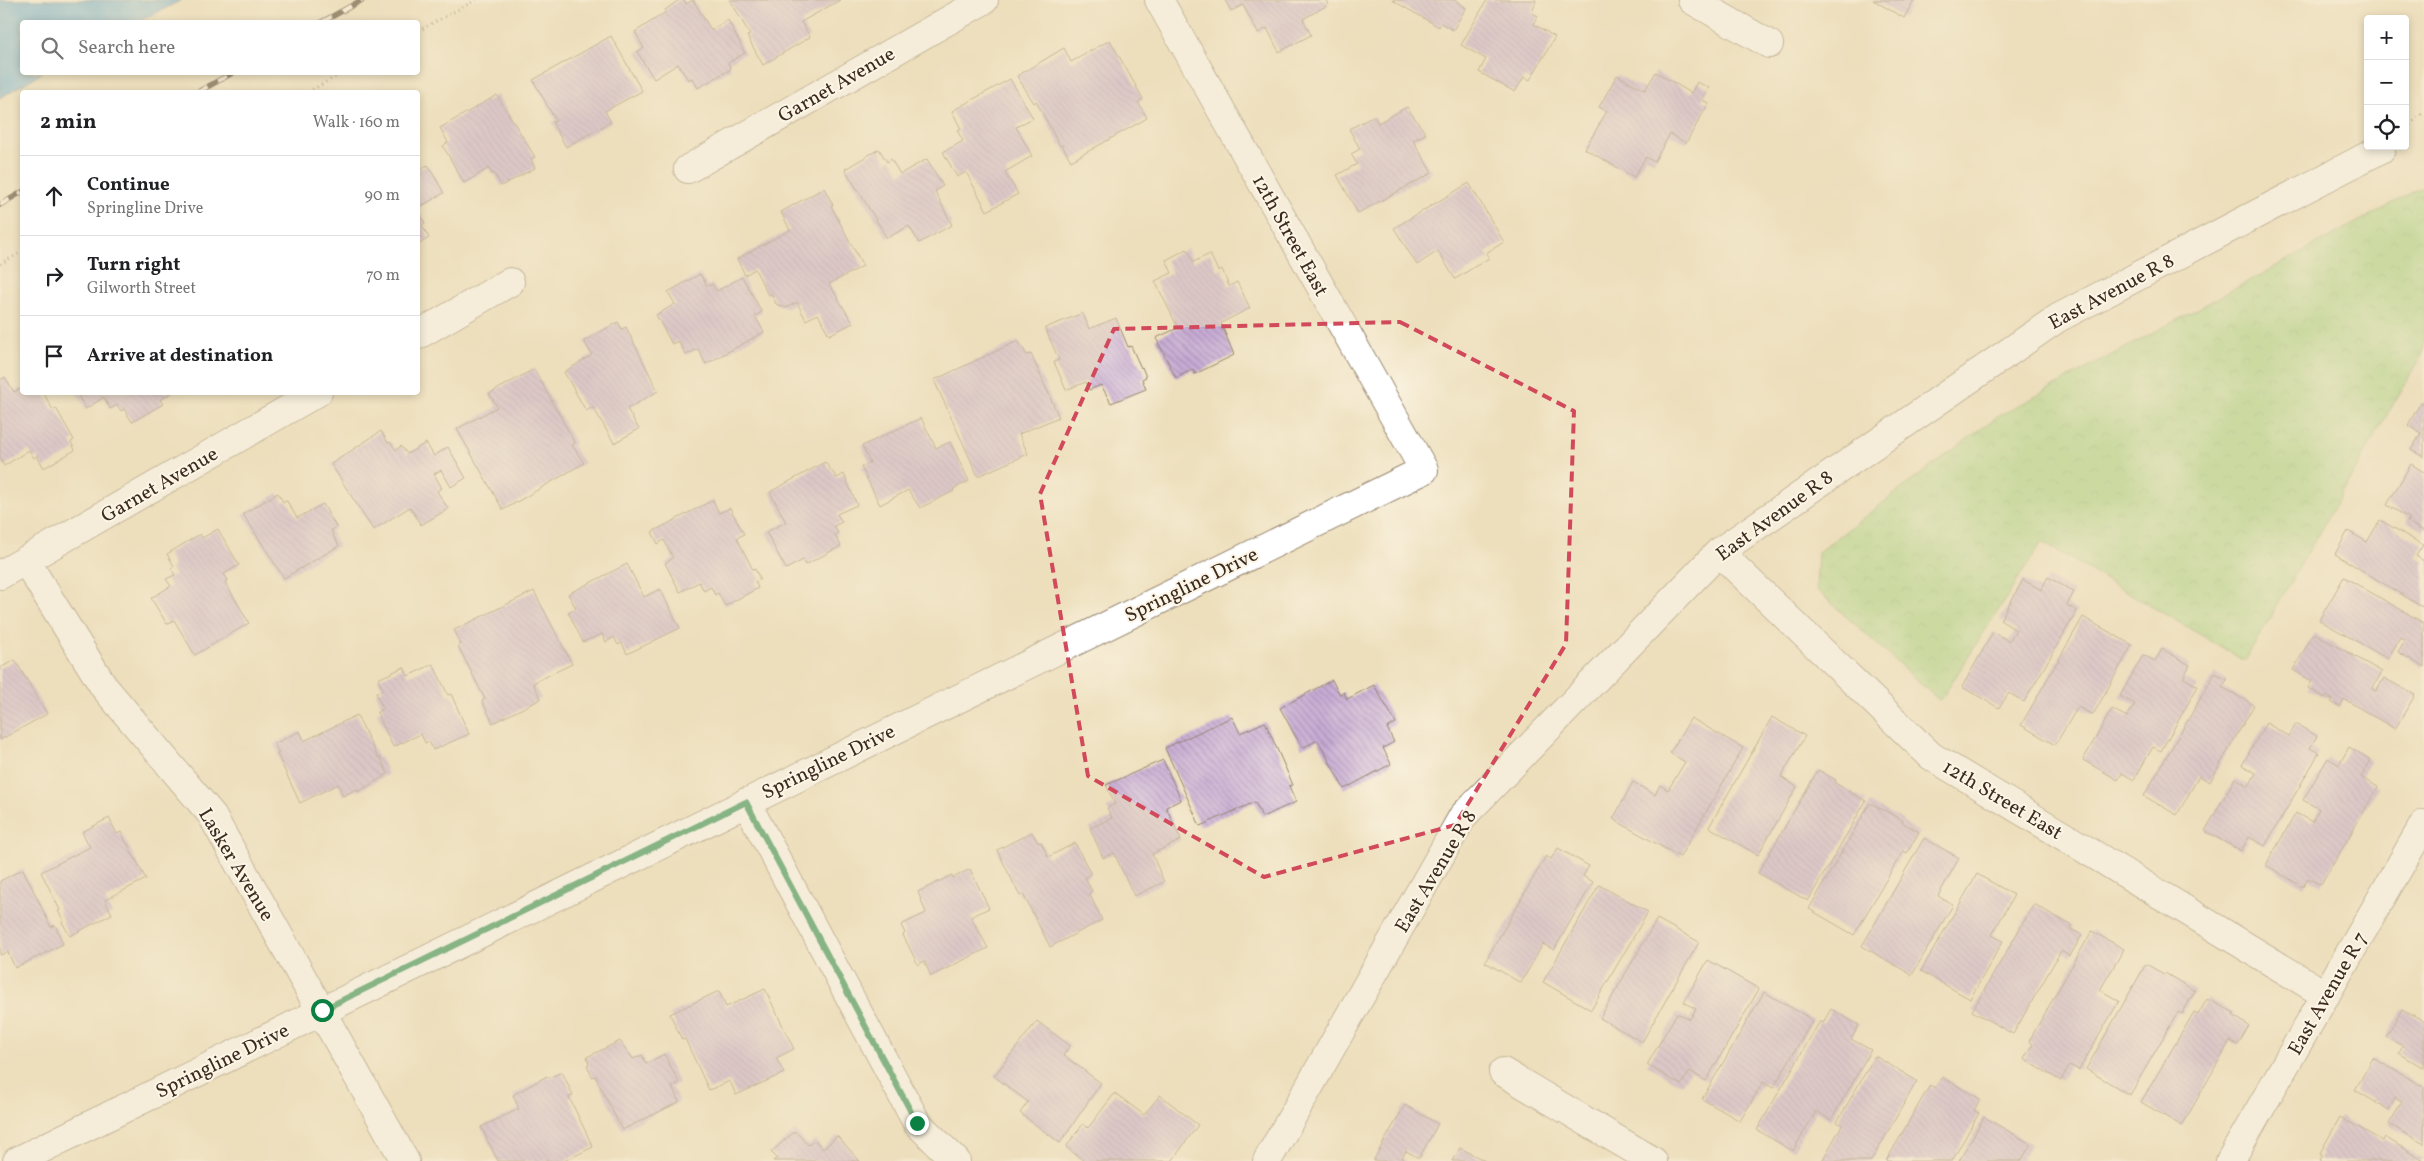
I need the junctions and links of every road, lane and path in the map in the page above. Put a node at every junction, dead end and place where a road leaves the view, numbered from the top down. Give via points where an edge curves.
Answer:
1 (476, 0) edge
2 (984, 0) edge
3 (1159, 0) edge
4 (1692, 0) edge
5 (420, 30) edge
6 (1770, 44) dead end
7 (339, 75) edge
8 (312, 90) edge
9 (2424, 112) edge
10 (2409, 125) edge
11 (2379, 150) edge
12 (688, 169) dead end
13 (20, 253) edge
14 (0, 264) edge
15 (510, 282) dead end
16 (420, 334) edge
17 (313, 395) edge
18 (1424, 470) joint
19 (1719, 552) junction
20 (26, 560) junction
21 (0, 575) edge
22 (746, 802) junction
23 (2424, 824) edge
24 (2326, 995) junction
25 (322, 1010) junction
26 (1503, 1072) dead end
27 (17, 1161) edge
28 (405, 1161) edge
29 (956, 1161) edge
30 (1267, 1161) edge
31 (1653, 1161) edge
32 (2230, 1161) edge

1 - 5 path
2 - 12 street, Garnet Avenue
3 - 18 street, 12th Street East
4 - 6 street
7 - 8 path
9 - 10 path
11 - 19 street, East Avenue R 8 via 2058,318
13 - 14 path
15 - 16 street
17 - 20 street, Garnet Avenue
18 - 22 street, Springline Drive
19 - 24 street, 12th Street East via 1931,756
19 - 30 street, East Avenue R 8 via 1463,816
20 - 21 street, Garnet Avenue
20 - 25 street, Lasker Avenue via 104,687 211,814
22 - 25 street, Springline Drive
22 - 29 street via 917,1123
23 - 24 street, East Avenue R 7
24 - 32 street, East Avenue R 7
25 - 27 street, Springline Drive
25 - 28 street, Lasker Avenue
26 - 31 street

